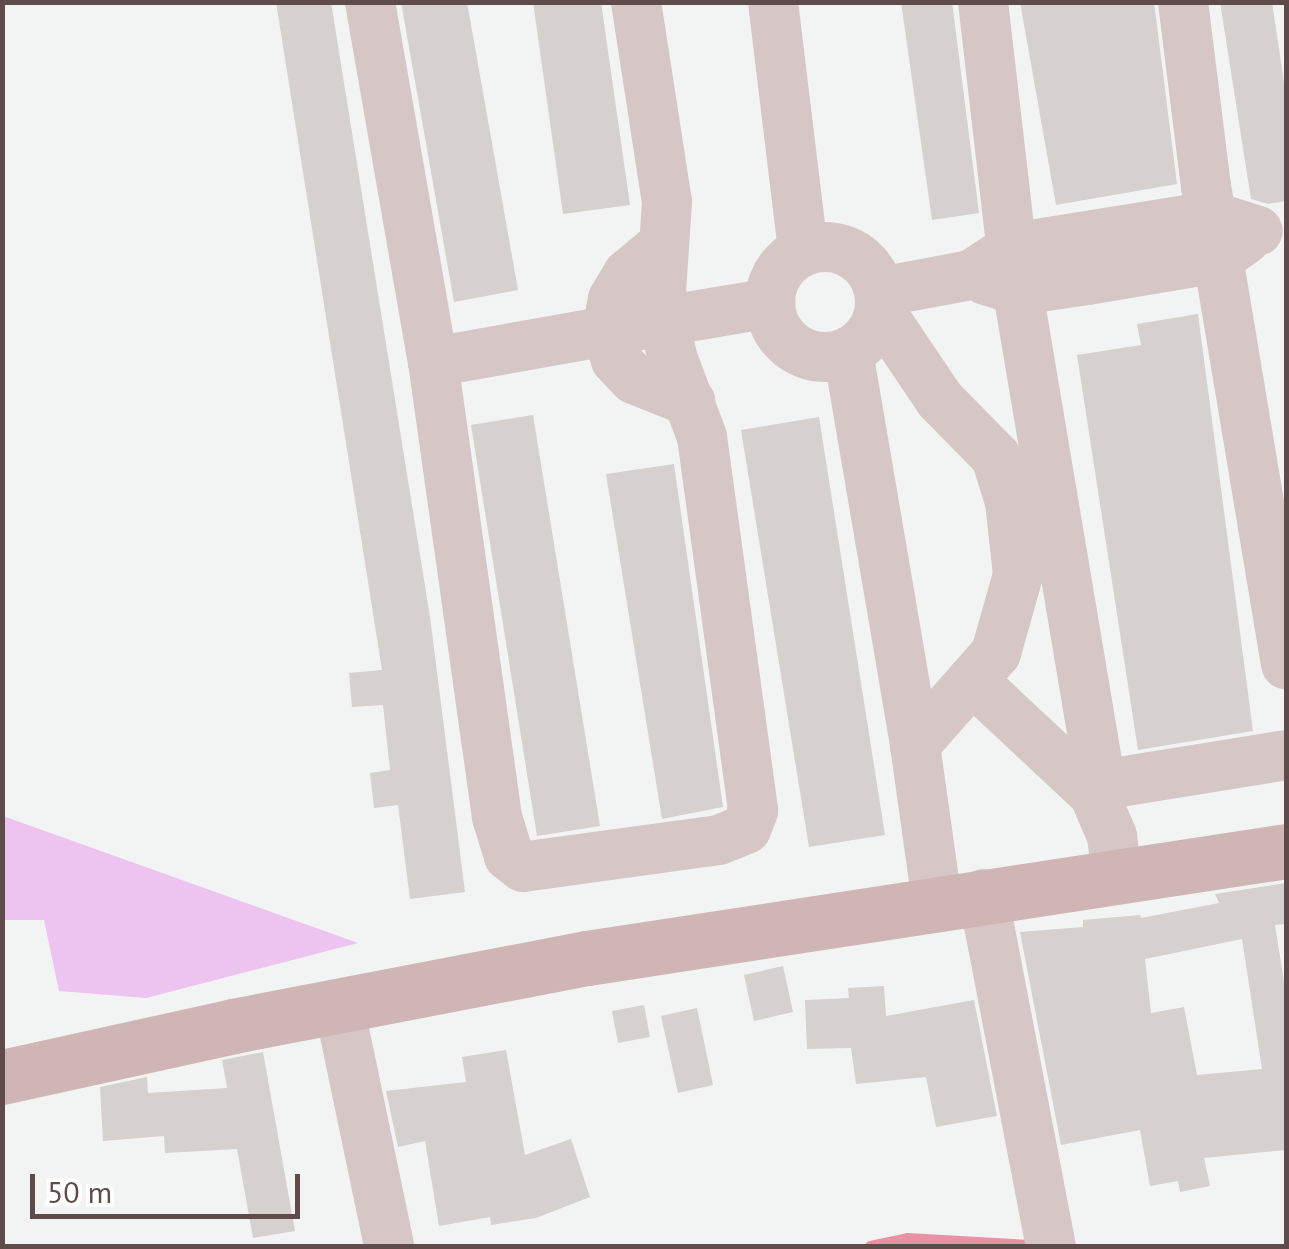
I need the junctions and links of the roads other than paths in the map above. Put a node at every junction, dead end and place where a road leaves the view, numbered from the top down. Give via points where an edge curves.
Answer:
1 (370, 2) edge
2 (636, 2) edge
3 (773, 2) edge
4 (983, 2) edge
5 (1183, 2) edge
6 (1244, 233) edge
7 (664, 244) junction
8 (802, 251) junction
9 (1016, 269) junction
10 (880, 302) junction
11 (770, 304) junction
12 (664, 320) junction
13 (607, 331) junction
14 (848, 352) junction
15 (433, 362) junction
16 (690, 402) junction
17 (1286, 664) edge
18 (972, 680) junction
19 (915, 745) junction
20 (1286, 755) edge
21 (1286, 852) edge
22 (1114, 857) junction
23 (960, 898) junction
24 (339, 1006) junction
25 (2, 1078) edge
26 (388, 1243) edge
27 (1051, 1246) edge

1 - 15 street
2 - 7 street via 667,202
3 - 8 street
4 - 9 street
5 - 6 street
6 - 9 street
6 - 17 street
7 - 12 street
7 - 13 street via 628,274 613,298
8 - 10 street via 851,253 864,264
8 - 11 street via 778,272
9 - 10 street
9 - 20 street via 1101,785
10 - 14 street via 864,342
10 - 18 street via 940,400 996,458 1010,502 1018,575 1010,614 996,653
11 - 12 street
11 - 14 street via 773,321 796,349 813,356
12 - 13 street
12 - 16 street
13 - 15 street
13 - 16 street via 616,360 634,378
14 - 19 street
15 - 16 street via 497,817 509,856 523,867 719,840 750,822 752,790 702,437
18 - 19 street
18 - 22 street via 1094,794
19 - 23 street
21 - 22 main road
22 - 23 main road
23 - 24 main road
23 - 27 street
24 - 25 main road
24 - 26 street

